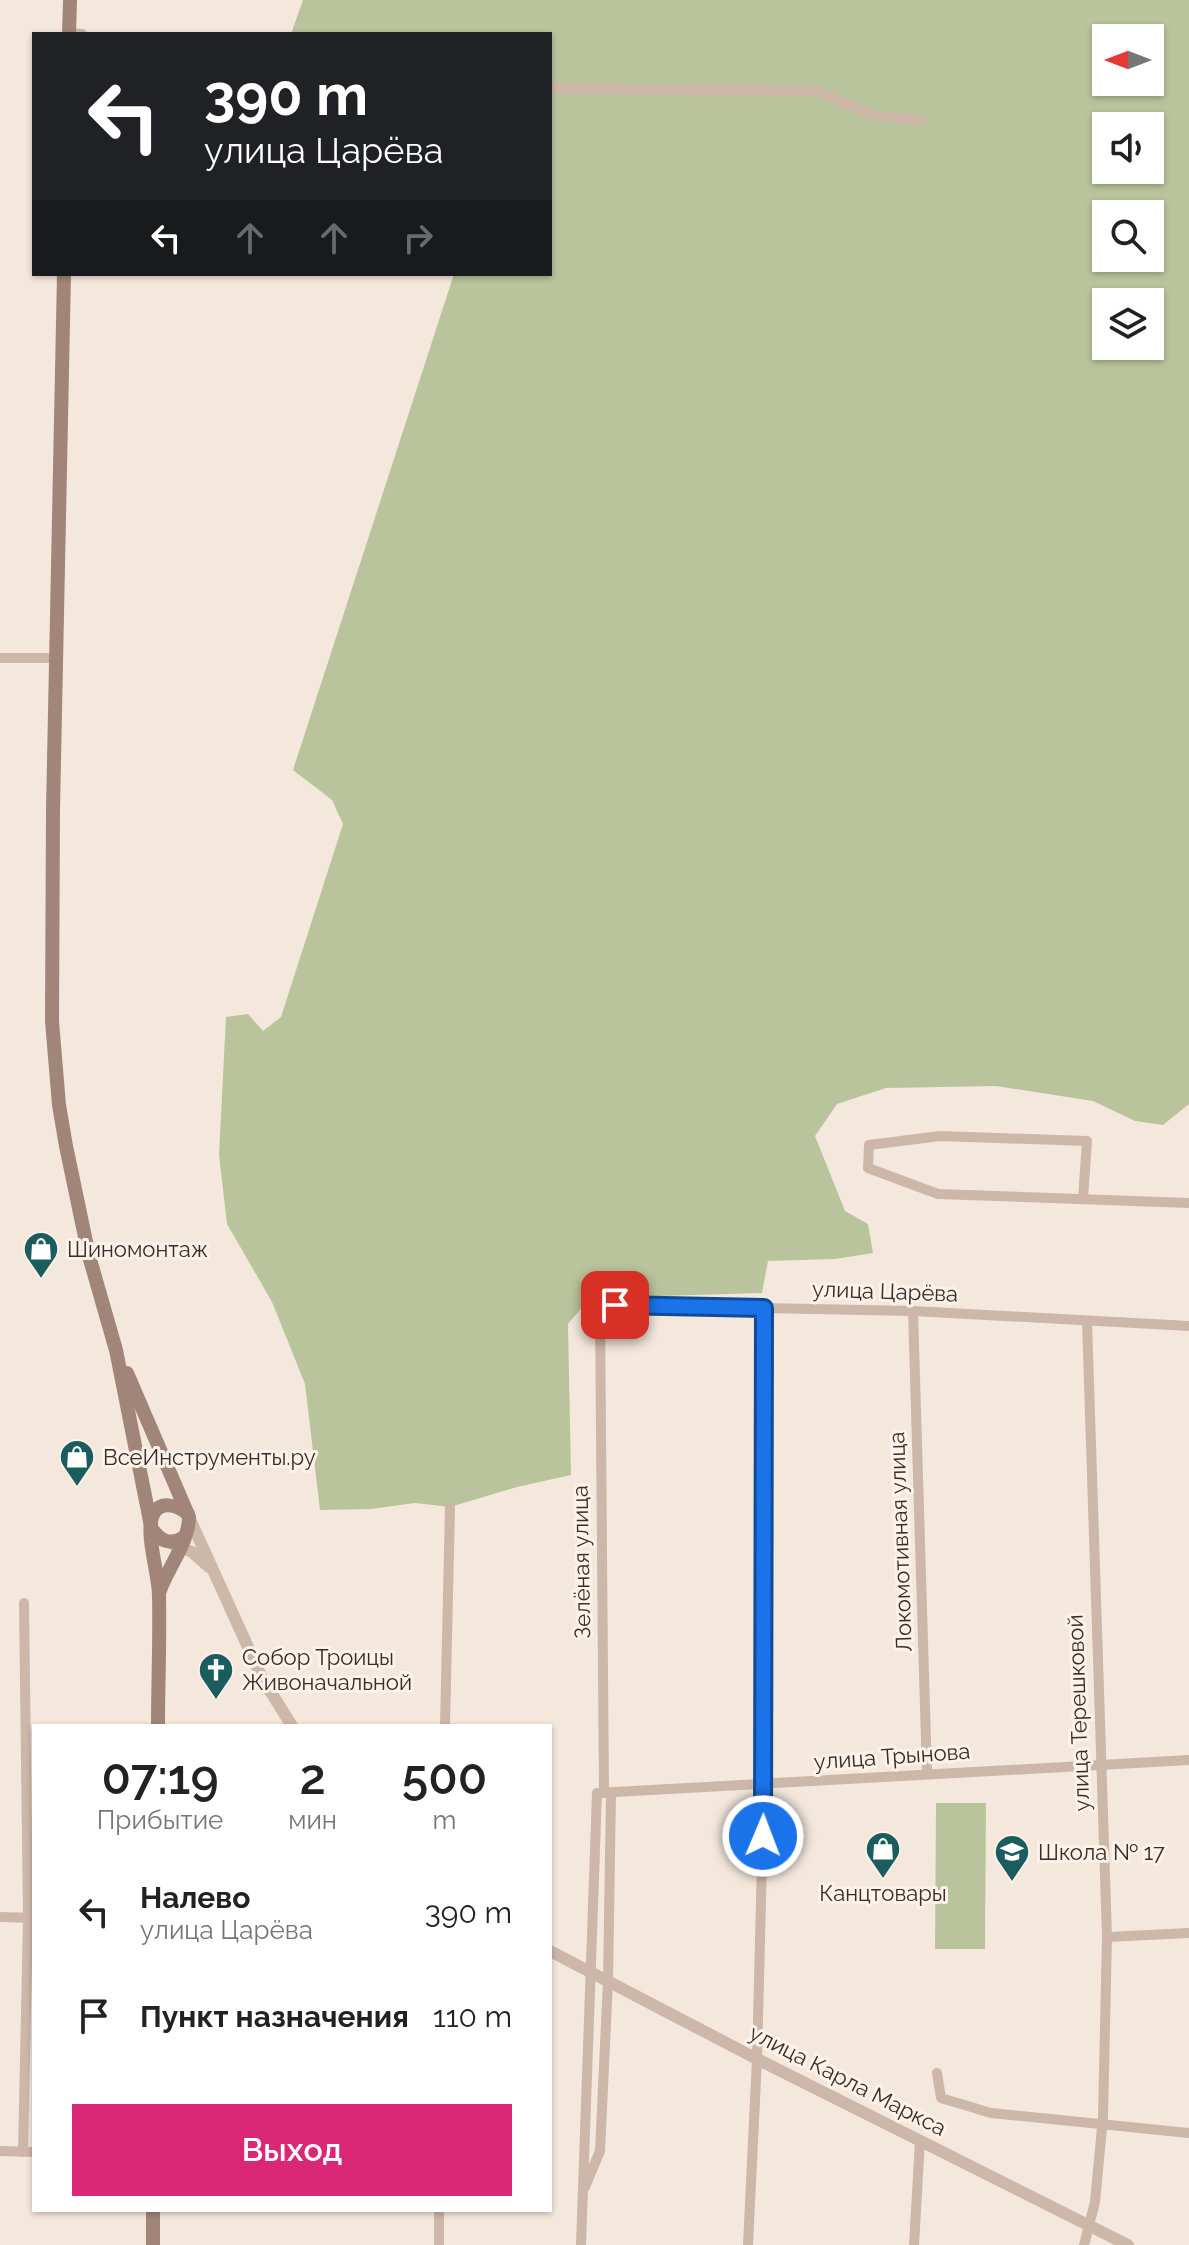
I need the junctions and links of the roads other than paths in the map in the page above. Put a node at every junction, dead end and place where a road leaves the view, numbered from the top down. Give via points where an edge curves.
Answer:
1 (70, 0) edge
2 (69, 32) edge
3 (552, 89) edge
4 (922, 120) dead end
5 (64, 276) edge
6 (0, 658) edge
7 (57, 658) junction
8 (1083, 1199) junction
9 (1189, 1203) edge
10 (764, 1308) junction
11 (913, 1311) junction
12 (1087, 1321) junction
13 (1189, 1326) edge
14 (599, 1330) joint
15 (116, 1350) junction
16 (450, 1507) dead end
17 (189, 1516) junction
18 (152, 1528) junction
19 (182, 1542) junction
20 (216, 1576) junction
21 (159, 1593) junction
22 (24, 1603) dead end
23 (158, 1724) edge
24 (291, 1724) edge
25 (445, 1724) edge
26 (1189, 1760) edge
27 (1100, 1764) junction
28 (927, 1773) junction
29 (764, 1783) junction
30 (604, 1793) junction
31 (0, 1917) edge
32 (31, 1918) edge
33 (1189, 1933) edge
34 (1107, 1937) junction
35 (552, 1952) edge
36 (591, 1973) junction
37 (608, 1981) junction
38 (757, 2059) junction
39 (937, 2073) dead end
40 (1100, 2124) junction
41 (1189, 2133) edge
42 (920, 2140) junction
43 (0, 2151) edge
44 (28, 2152) edge
45 (583, 2192) junction
46 (153, 2212) edge
47 (439, 2212) edge
48 (1090, 2226) junction
49 (153, 2245) edge
50 (439, 2245) edge
51 (581, 2245) edge
52 (748, 2245) edge
53 (914, 2245) edge
54 (1084, 2245) edge
55 (1128, 2245) edge

1 - 2 main road
3 - 4 street via 817,91 873,115
5 - 7 main road
6 - 7 street
7 - 15 main road via 55,1064 78,1209
8 - 8 street via 938,1194 868,1168 869,1145 940,1136 1087,1141
8 - 9 street
10 - 11 street, улица Царёва
10 - 14 street, улица Царёва via 615,1305 600,1311
10 - 29 street
11 - 12 street, улица Царёва
11 - 28 street, Локомотивная улица
12 - 13 street, улица Царёва
12 - 27 street, улица Терешковой
14 - 30 street, Зелёная улица
15 - 17 main road
15 - 18 main road
16 - 25 street
17 - 18 main road via 180,1507 166,1505 155,1511
17 - 19 main road
17 - 20 street
18 - 19 main road via 165,1541
18 - 21 main road
19 - 20 street
19 - 21 main road
20 - 24 street via 262,1678
21 - 23 main road
22 - 32 street
26 - 27 street, улица Трынова
27 - 28 street, улица Трынова
27 - 34 street, улица Терешковой
28 - 29 street, улица Трынова
29 - 30 street, улица Трынова
29 - 38 street
30 - 36 street, Зелёная улица
30 - 37 street, Зелёная улица
31 - 32 street
32 - 44 street
33 - 34 street
34 - 40 street, улица Терешковой
35 - 36 street, улица Карла Маркса
36 - 37 street, улица Карла Маркса
36 - 45 street, Зелёная улица
37 - 38 street, улица Карла Маркса
37 - 45 street, Зелёная улица via 600,2151
38 - 42 street, улица Карла Маркса
38 - 52 street
39 - 40 street via 941,2098 991,2113
40 - 41 street
40 - 48 street, улица Терешковой
42 - 48 street, улица Карла Маркса
42 - 53 street
43 - 44 street
45 - 51 street, Зелёная улица
46 - 49 main road
47 - 50 street
48 - 54 street, улица Терешковой
48 - 55 street, улица Карла Маркса

